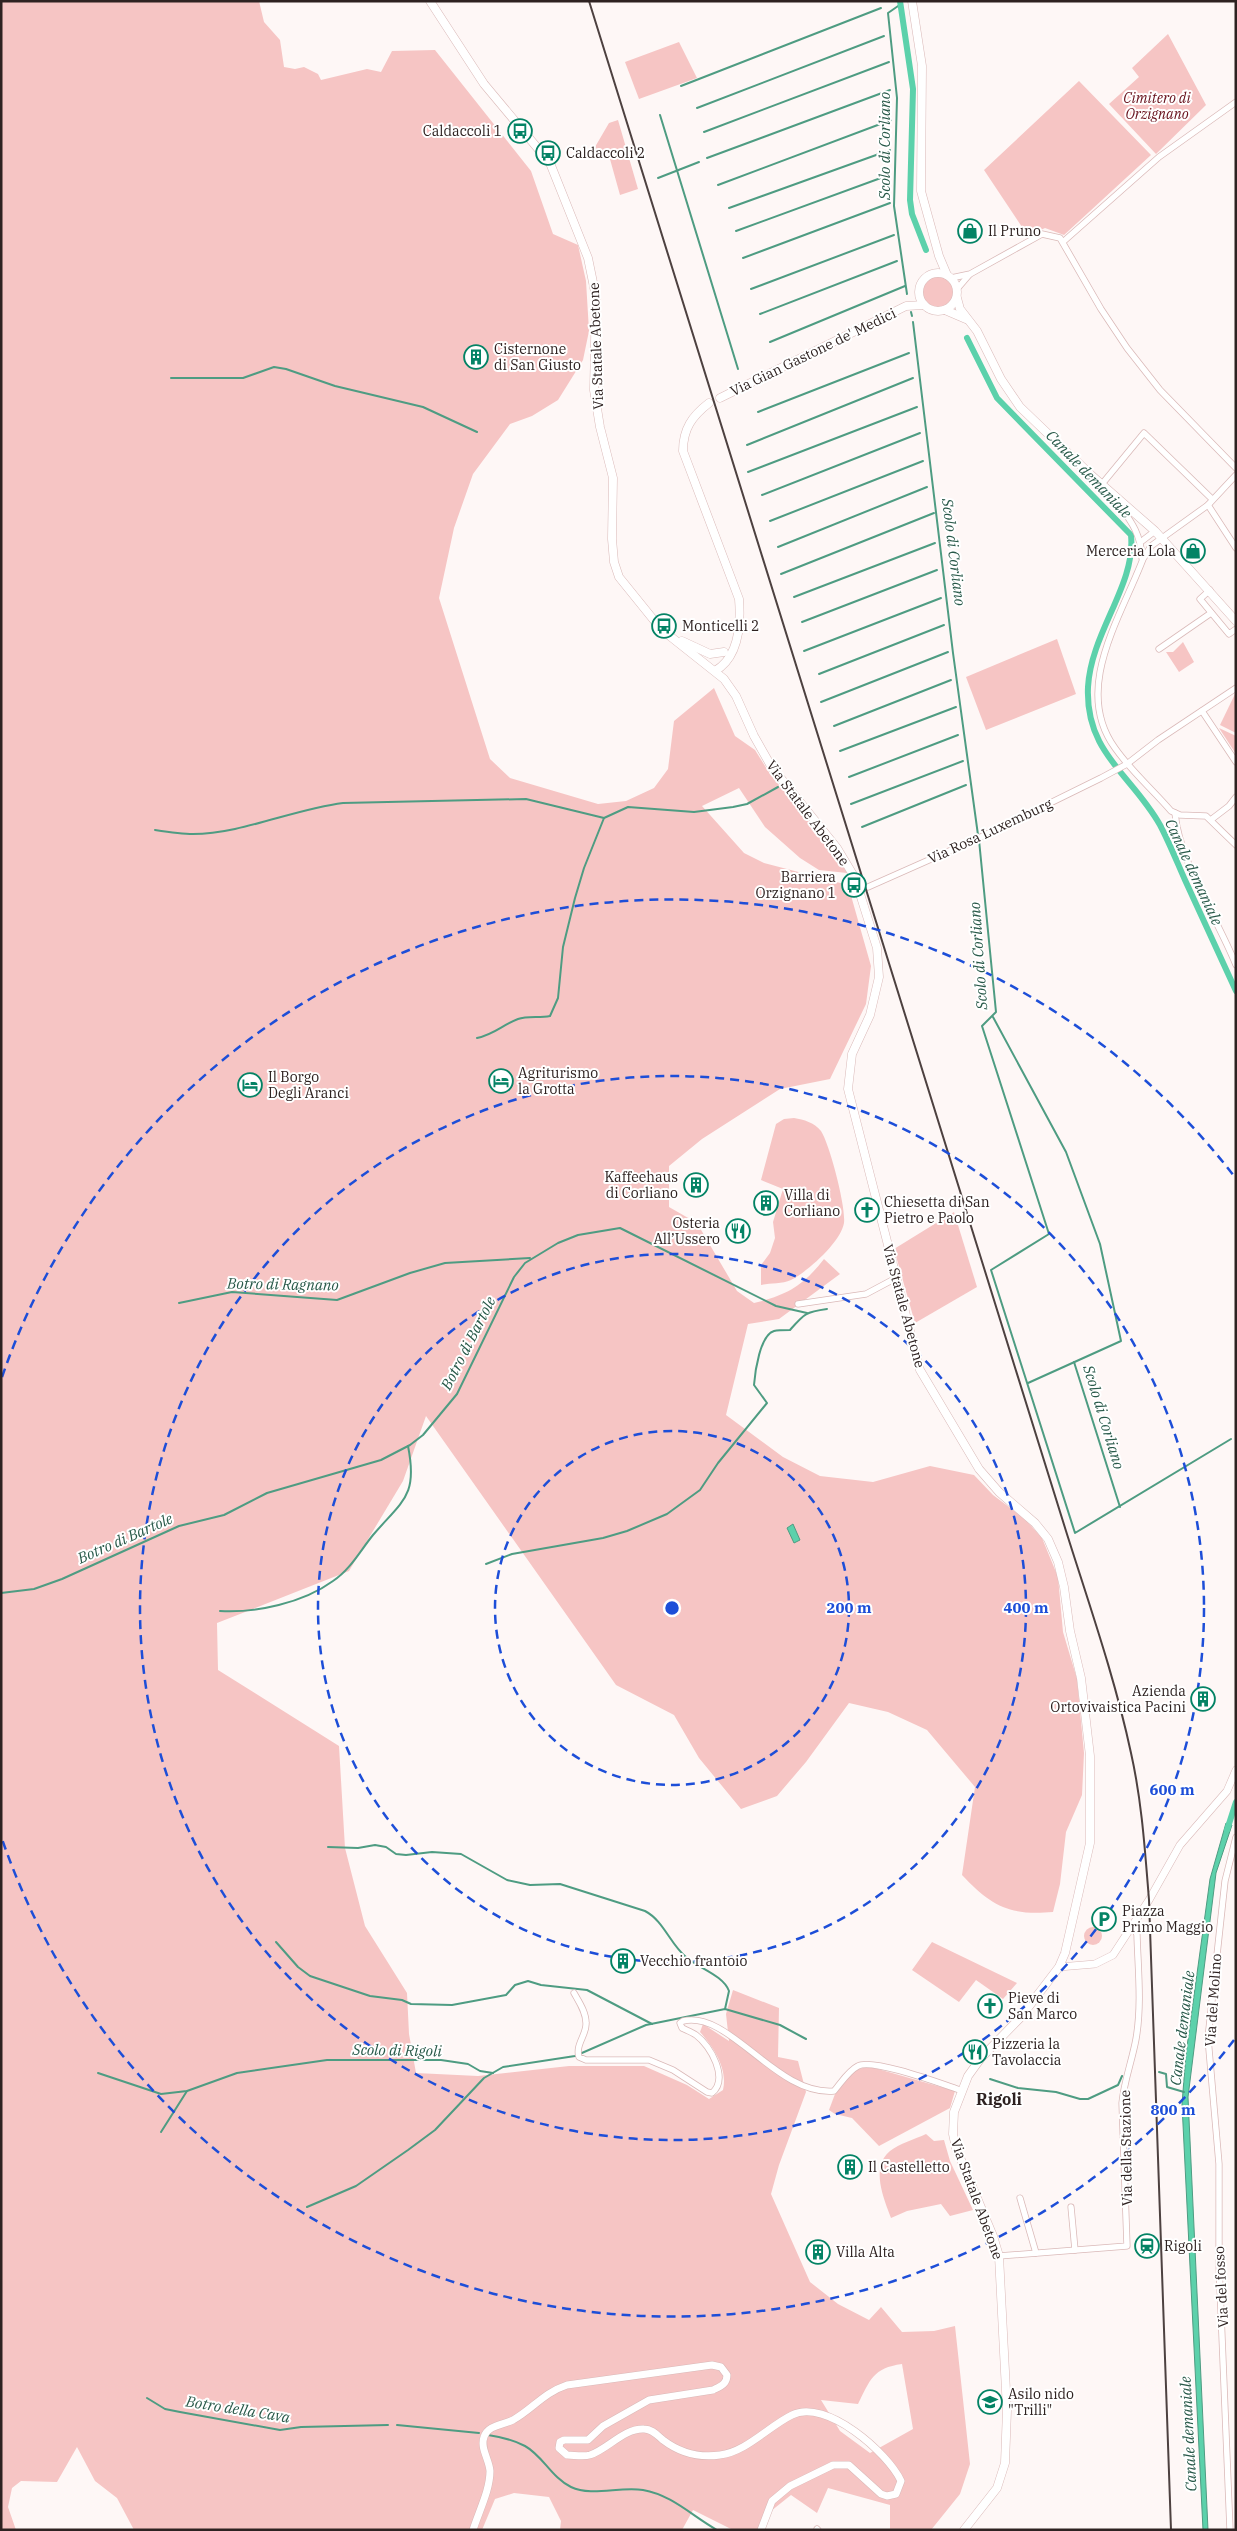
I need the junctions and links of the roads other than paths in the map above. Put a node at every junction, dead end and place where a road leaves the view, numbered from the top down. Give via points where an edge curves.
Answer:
1 (430, 1) edge
2 (912, 1) edge
3 (1236, 102) edge
4 (1064, 241) junction
5 (939, 256) junction
6 (933, 274) junction
7 (970, 274) junction
8 (949, 276) junction
9 (958, 289) junction
10 (919, 293) junction
11 (957, 298) junction
12 (924, 305) junction
13 (906, 306) junction
14 (945, 310) junction
15 (968, 320) junction
16 (720, 398) dead end
17 (709, 403) dead end
18 (1236, 468) edge
19 (1236, 475) edge
20 (1102, 484) junction
21 (1111, 492) junction
22 (1212, 499) junction
23 (1208, 505) junction
24 (1155, 531) junction
25 (1163, 539) junction
26 (1142, 541) junction
27 (1236, 548) edge
28 (1142, 559) junction
29 (1210, 590) junction
30 (1211, 613) junction
31 (1236, 621) edge
32 (1236, 630) edge
33 (738, 632) junction
34 (672, 638) junction
35 (1159, 649) dead end
36 (724, 652) junction
37 (727, 661) junction
38 (715, 670) junction
39 (1236, 688) edge
40 (734, 693) junction
41 (1202, 711) junction
42 (1236, 762) edge
43 (1128, 764) junction
44 (1236, 797) edge
45 (1175, 813) junction
46 (1212, 819) junction
47 (1236, 845) edge
48 (868, 887) dead end
49 (1236, 965) edge
50 (896, 1278) junction
51 (798, 1304) dead end
52 (1236, 1770) edge
53 (1236, 1837) edge
54 (1134, 1924) junction
55 (1059, 1967) junction
56 (574, 1993) dead end
57 (960, 2090) junction
58 (1219, 2164) joint
59 (1020, 2198) dead end
60 (1071, 2207) dead end
61 (1075, 2250) junction
62 (1036, 2253) junction
63 (999, 2256) junction
64 (473, 2530) edge
65 (761, 2530) edge
66 (964, 2530) edge
67 (1230, 2530) edge

1 - 34 main road, Via Statale Abetone via 484,84 550,163 582,240 593,273 595,291 594,390 612,478 614,562 622,582
2 - 5 main road via 922,66 920,184
3 - 4 street via 1159,157
4 - 7 street via 1042,234
4 - 18 street via 1101,310 1126,348 1160,390
5 - 6 main road
5 - 8 main road
6 - 8 main road
6 - 10 main road via 924,279
7 - 8 street
7 - 9 street
8 - 9 main road
9 - 11 main road
10 - 12 main road
10 - 13 main road, Via Gian Gastone de' Medici
11 - 14 main road
11 - 15 main road
12 - 13 main road, Via Gian Gastone de' Medici
12 - 14 main road via 931,310
13 - 16 main road, Via Gian Gastone de' Medici
14 - 15 main road
15 - 20 main road via 977,331 1000,379 1020,407
17 - 33 main road via 690,421 683,451 736,589 740,614
19 - 22 street
20 - 21 main road
20 - 22 street via 1144,433
21 - 24 main road
21 - 26 street
22 - 23 street
23 - 25 street
23 - 27 street
24 - 25 main road
24 - 26 street
25 - 28 street via 1151,546
25 - 29 main road
26 - 28 street
28 - 43 street via 1106,648 1097,690 1102,722 1114,747
29 - 30 street via 1200,599
29 - 31 main road
30 - 32 street via 1230,634
30 - 35 street
33 - 36 main road
33 - 37 main road
34 - 36 main road via 710,654
34 - 38 main road, Via Statale Abetone
36 - 38 main road
37 - 38 main road
37 - 40 main road via 726,670
38 - 40 main road, Via Statale Abetone
39 - 41 street
40 - 50 main road, Via Statale Abetone via 771,766 848,865 877,948 878,986 870,1015 852,1054 848,1089
41 - 42 street
41 - 43 street
43 - 45 street
43 - 48 street, Via Rosa Luxemburg via 979,838
44 - 46 street
45 - 46 street
45 - 49 street via 1181,841
46 - 47 street
50 - 51 street via 866,1294
50 - 55 main road, Via Statale Abetone via 925,1380 979,1468 1048,1539 1062,1576 1069,1628 1081,1678 1091,1766 1088,1852
52 - 54 street via 1227,1791 1180,1845
53 - 58 street, Via del Molino via 1225,1881 1208,2038
54 - 55 street via 1113,1955 1105,1961 1088,1966
54 - 61 street, Via della Stazione via 1137,1935 1138,2017 1122,2103 1127,2246
55 - 57 main road, Via Statale Abetone via 1020,2018 973,2067
56 - 57 street via 587,2024 577,2052 579,2057 586,2060 649,2060 673,2070 707,2092 712,2093 717,2088 721,2078 719,2072 707,2047 696,2035 682,2028 680,2023 683,2021 700,2020 715,2026 773,2070 828,2092 834,2092 848,2074 864,2063
57 - 63 main road, Via Statale Abetone via 954,2112 954,2140
58 - 67 street, Via del fosso via 1219,2264
59 - 62 street
60 - 61 street
61 - 62 street, Via della Stazione
62 - 63 street, Via della Stazione
63 - 66 main road, Via Statale Abetone via 1007,2410 1005,2463 997,2488
64 - 65 street via 488,2482 488,2460 483,2444 489,2429 512,2420 550,2390 567,2385 712,2365 727,2374 722,2386 649,2400 603,2426 588,2440 564,2440 559,2448 567,2456 589,2456 633,2430 643,2428 683,2452 705,2457 729,2454 793,2414 812,2412 842,2422 854,2430 901,2481 896,2494 887,2496 849,2465 833,2465 790,2486 776,2497

